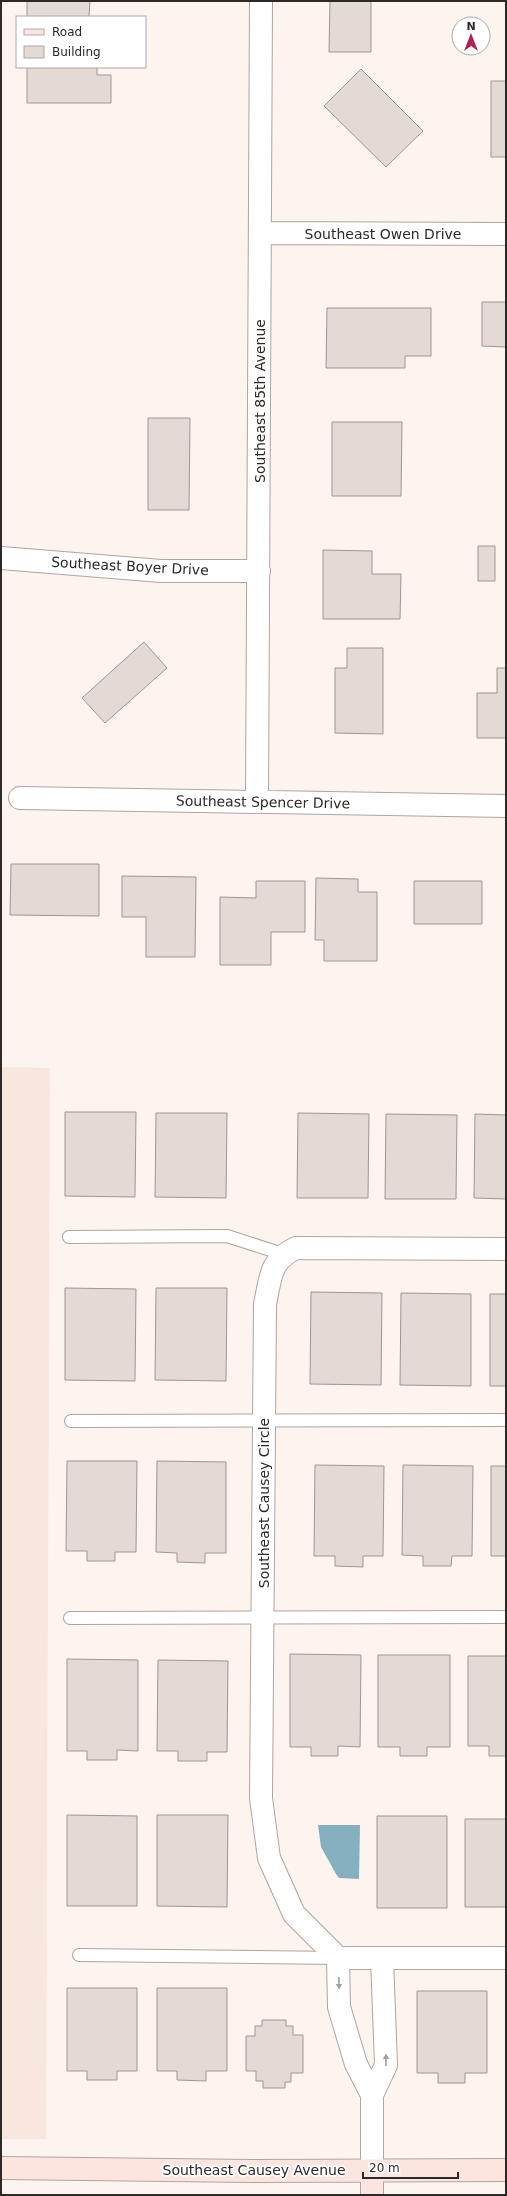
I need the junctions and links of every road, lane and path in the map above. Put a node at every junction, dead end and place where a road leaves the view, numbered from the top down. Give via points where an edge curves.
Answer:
1 (261, 1) edge
2 (261, 233) junction
3 (506, 234) edge
4 (1, 558) edge
5 (259, 570) junction
6 (20, 798) dead end
7 (257, 801) junction
8 (506, 806) edge
9 (69, 1237) dead end
10 (506, 1249) edge
11 (282, 1254) junction
12 (71, 1420) dead end
13 (264, 1420) junction
14 (506, 1420) edge
15 (264, 1617) junction
16 (506, 1617) edge
17 (70, 1618) dead end
18 (79, 1955) dead end
19 (338, 1958) junction
20 (382, 1958) junction
21 (506, 1958) edge
22 (372, 2096) junction
23 (1, 2168) edge
24 (506, 2170) edge
25 (372, 2171) junction
26 (372, 2195) edge

1 - 2 street, Southeast 85th Avenue
2 - 3 street, Southeast Owen Drive
2 - 5 street, Southeast 85th Avenue
4 - 5 street, Southeast Boyer Drive via 161,570
5 - 7 street, Southeast 85th Avenue
6 - 7 street, Southeast Spencer Drive
7 - 8 street, Southeast Spencer Drive
9 - 11 lane via 227,1236
10 - 11 street via 296,1248
11 - 13 street, Southeast Causey Circle via 274,1264 265,1304
12 - 13 lane
13 - 14 lane
13 - 15 street, Southeast Causey Circle
15 - 16 lane
15 - 17 lane
15 - 19 street, Southeast Causey Circle via 261,1798 269,1858 294,1914
18 - 19 lane
19 - 20 street
19 -> 22 street via 339,2007 356,2064
20 - 21 street
22 -> 20 street via 386,2065
22 - 25 street
23 - 25 street, Southeast Causey Avenue
24 - 25 street, Southeast Causey Avenue
25 - 26 street

